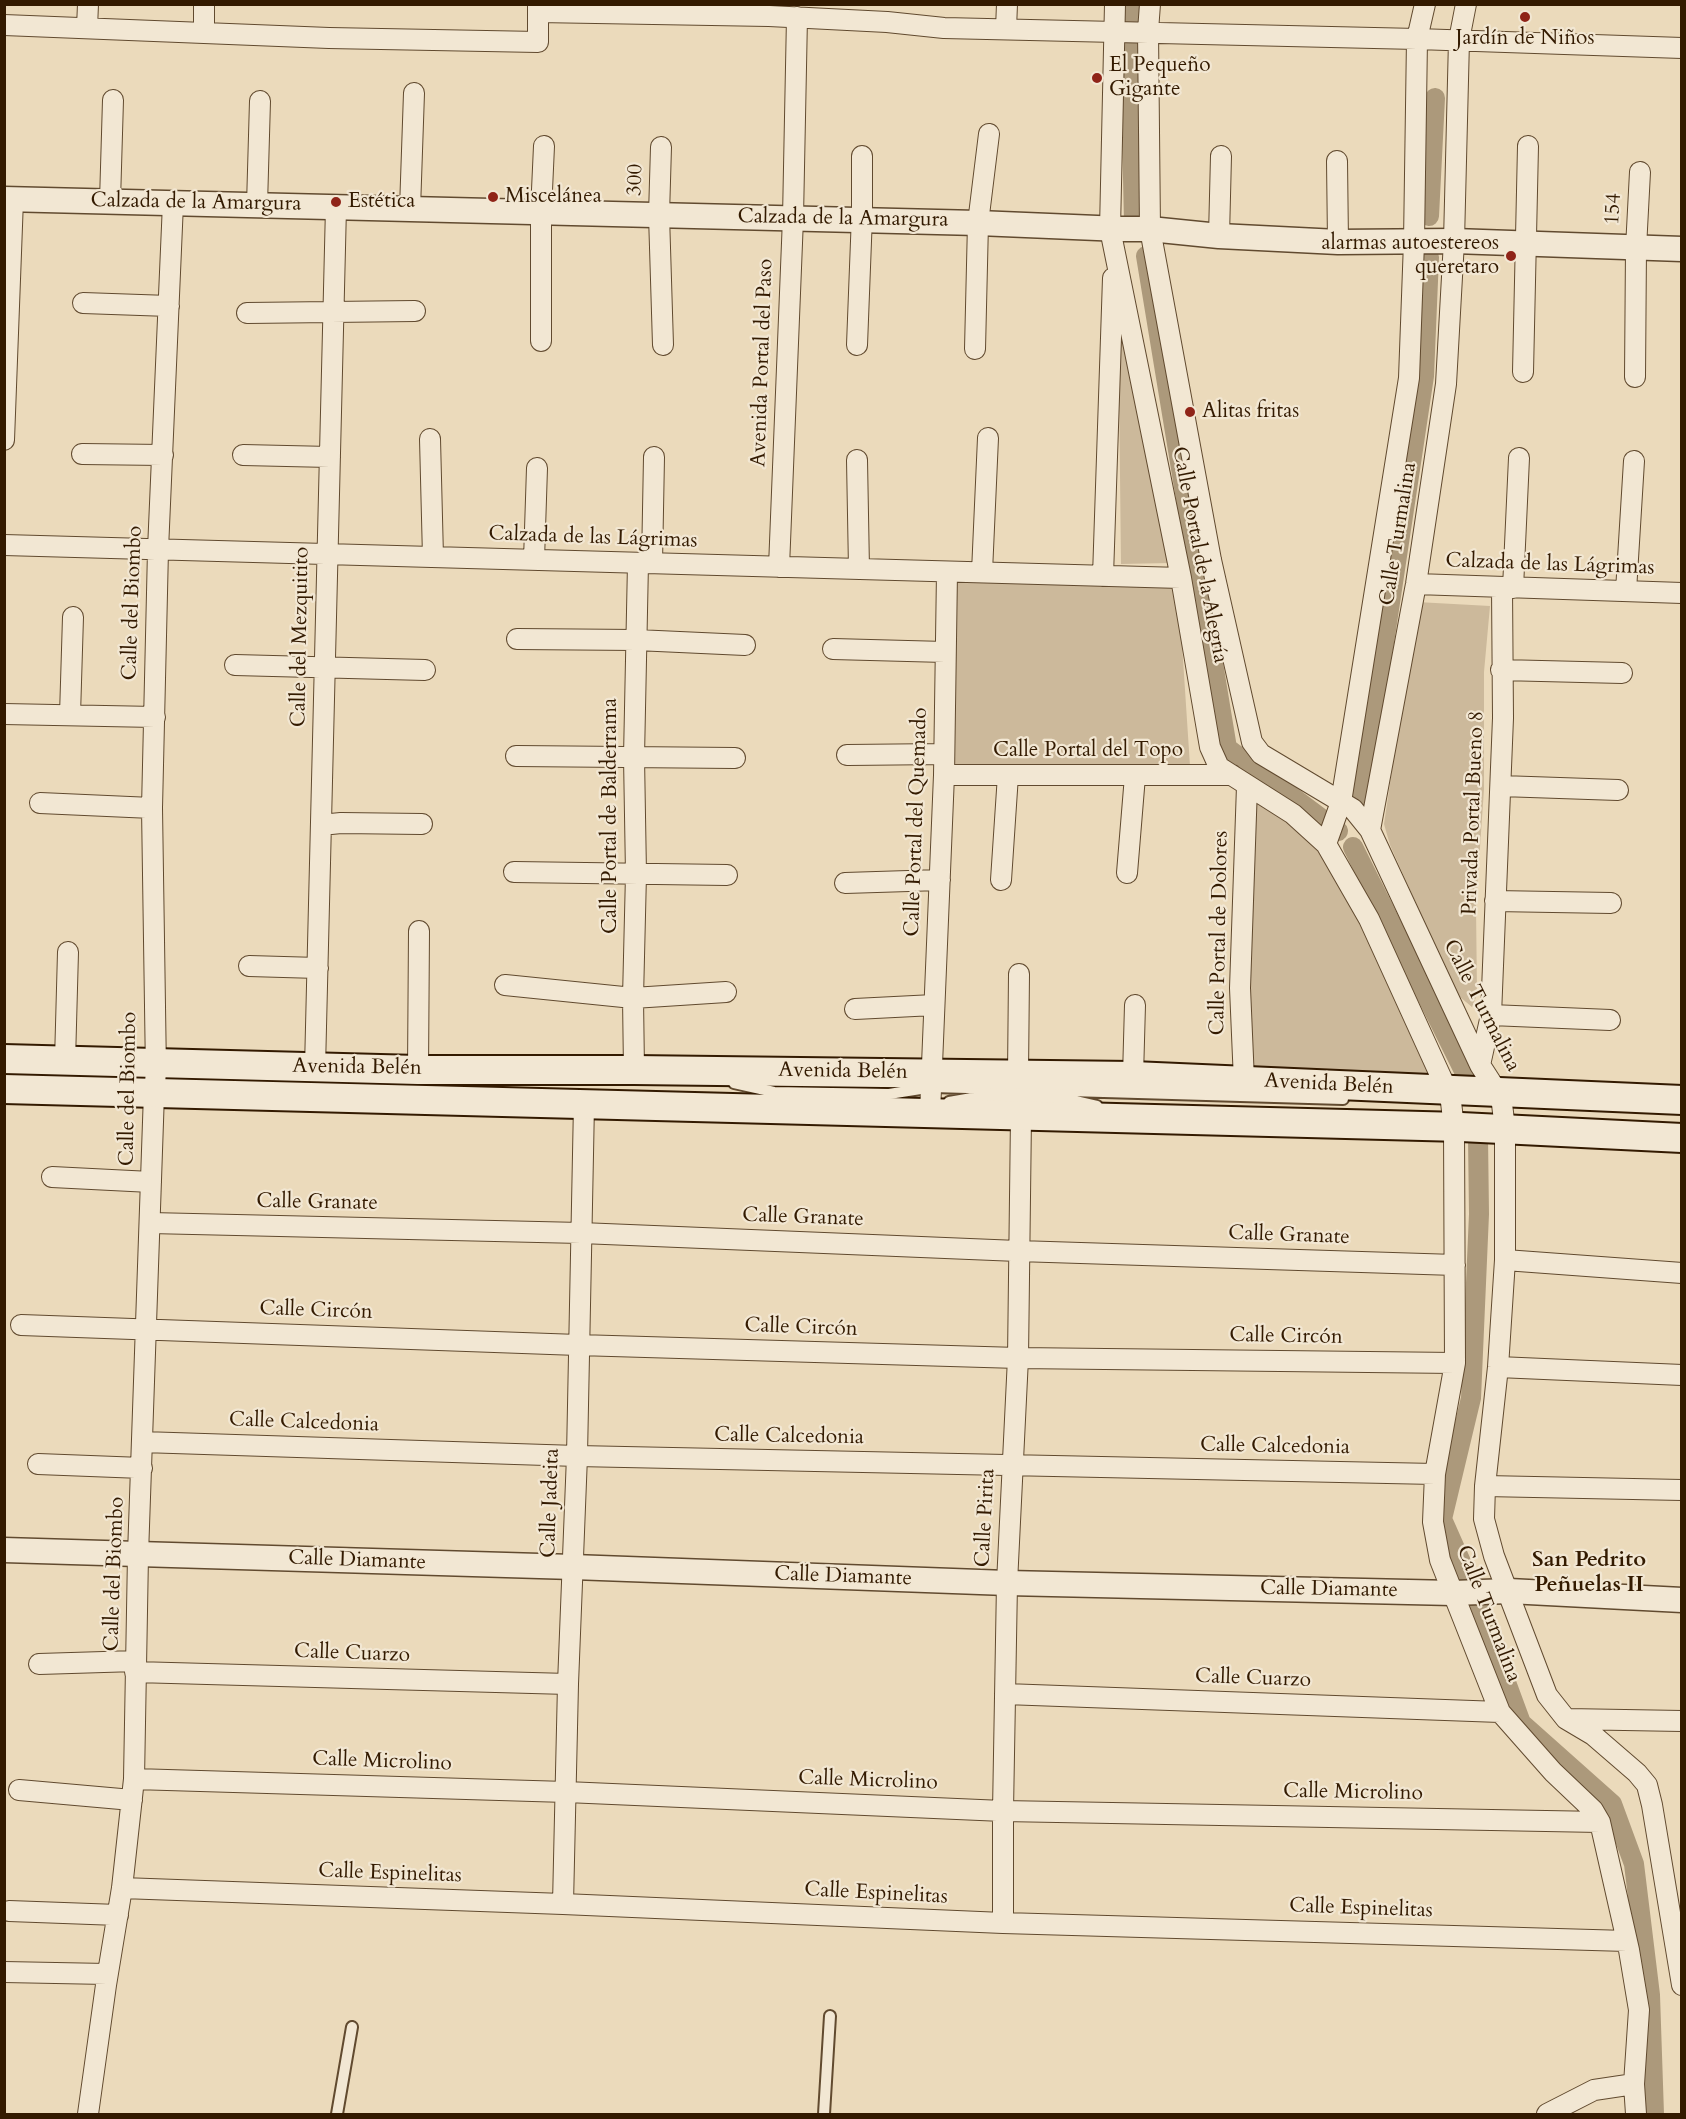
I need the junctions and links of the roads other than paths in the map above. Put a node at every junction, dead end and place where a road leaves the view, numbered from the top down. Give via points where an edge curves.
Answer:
1 (88, 4) edge
2 (204, 4) edge
3 (1007, 4) edge
4 (1115, 4) edge
5 (1150, 4) edge
6 (1425, 4) edge
7 (1466, 4) edge
8 (538, 8) edge
9 (648, 9) edge
10 (770, 10) edge
11 (887, 13) edge
12 (797, 17) junction
13 (4, 25) edge
14 (87, 28) junction
15 (1006, 29) junction
16 (1113, 31) junction
17 (1148, 32) junction
18 (204, 33) junction
19 (1417, 39) junction
20 (1459, 40) junction
21 (1682, 48) edge
22 (414, 93) dead end
23 (114, 100) dead end
24 (260, 101) dead end
25 (988, 134) dead end
26 (544, 146) dead end
27 (1528, 146) dead end
28 (661, 147) dead end
29 (862, 156) dead end
30 (1221, 156) dead end
31 (1337, 161) dead end
32 (1640, 172) dead end
33 (9, 199) edge
34 (111, 201) junction
35 (172, 203) junction
36 (257, 205) junction
37 (336, 207) junction
38 (410, 209) junction
39 (541, 212) junction
40 (658, 215) junction
41 (793, 218) junction
42 (862, 220) junction
43 (978, 223) junction
44 (1150, 229) junction
45 (1112, 237) junction
46 (1219, 237) junction
47 (1454, 241) junction
48 (1338, 242) junction
49 (1414, 242) junction
50 (1527, 245) junction
51 (1636, 248) junction
52 (1682, 249) edge
53 (7, 300) edge
54 (83, 303) dead end
55 (169, 306) junction
56 (415, 311) dead end
57 (333, 312) junction
58 (247, 313) dead end
59 (541, 341) dead end
60 (663, 345) dead end
61 (858, 345) dead end
62 (975, 349) dead end
63 (1522, 372) dead end
64 (1635, 377) dead end
65 (988, 438) dead end
66 (430, 439) dead end
67 (4, 440) edge
68 (82, 454) dead end
69 (163, 455) junction
70 (243, 455) dead end
71 (330, 457) junction
72 (654, 457) dead end
73 (1520, 458) dead end
74 (857, 460) dead end
75 (1634, 461) dead end
76 (537, 468) dead end
77 (4, 545) edge
78 (158, 550) junction
79 (327, 554) junction
80 (433, 557) junction
81 (534, 560) junction
82 (645, 563) junction
83 (779, 567) junction
84 (860, 569) junction
85 (947, 572) junction
86 (981, 572) junction
87 (1103, 576) junction
88 (1181, 578) junction
89 (1416, 584) junction
90 (1507, 588) junction
91 (1626, 591) junction
92 (1682, 593) edge
93 (73, 617) dead end
94 (517, 639) dead end
95 (636, 640) junction
96 (745, 645) dead end
97 (833, 649) dead end
98 (945, 652) junction
99 (235, 665) dead end
100 (324, 668) junction
101 (425, 670) dead end
102 (1501, 670) junction
103 (1622, 673) dead end
104 (4, 714) edge
105 (70, 715) junction
106 (154, 717) junction
107 (944, 754) junction
108 (848, 755) dead end
109 (516, 756) dead end
110 (634, 757) junction
111 (735, 758) dead end
112 (944, 775) junction
113 (1008, 775) junction
114 (1135, 776) junction
115 (1240, 780) junction
116 (1501, 786) junction
117 (1618, 790) dead end
118 (1341, 802) junction
119 (40, 803) dead end
120 (152, 808) junction
121 (422, 824) dead end
122 (321, 825) junction
123 (1371, 830) junction
124 (1326, 844) junction
125 (514, 872) dead end
126 (1126, 873) dead end
127 (636, 874) junction
128 (727, 876) dead end
129 (940, 880) junction
130 (1001, 880) dead end
131 (846, 882) dead end
132 (1495, 901) junction
133 (1611, 903) dead end
134 (419, 931) dead end
135 (68, 952) dead end
136 (249, 966) dead end
137 (318, 968) junction
138 (1019, 974) dead end
139 (506, 985) dead end
140 (726, 992) dead end
141 (633, 998) junction
142 (934, 1005) junction
143 (1135, 1005) dead end
144 (855, 1009) dead end
145 (1491, 1015) junction
146 (1610, 1020) dead end
147 (4, 1059) edge
148 (65, 1061) junction
149 (1480, 1065) junction
150 (4, 1068) edge
151 (315, 1068) junction
152 (418, 1070) junction
153 (634, 1070) junction
154 (1018, 1074) junction
155 (1133, 1076) junction
156 (155, 1077) junction
157 (4, 1078) edge
158 (1244, 1081) junction
159 (701, 1082) dead end
160 (723, 1083) dead end
161 (4, 1089) edge
162 (932, 1095) junction
163 (1356, 1100) dead end
164 (1682, 1100) edge
165 (584, 1104) junction
166 (1526, 1105) dead end
167 (1451, 1107) junction
168 (1502, 1109) junction
169 (1682, 1110) edge
170 (1021, 1116) junction
171 (1682, 1127) edge
172 (1682, 1137) edge
173 (52, 1177) dead end
174 (151, 1182) junction
175 (150, 1223) junction
176 (581, 1233) junction
177 (1018, 1251) junction
178 (1505, 1260) junction
179 (1455, 1265) junction
180 (1682, 1273) edge
181 (21, 1324) dead end
182 (146, 1329) junction
183 (578, 1345) junction
184 (1018, 1358) junction
185 (1455, 1363) junction
186 (1498, 1367) junction
187 (1682, 1375) edge
188 (142, 1442) junction
189 (577, 1456) junction
190 (38, 1464) dead end
191 (1013, 1466) junction
192 (142, 1468) junction
193 (1436, 1474) junction
194 (1485, 1486) junction
195 (1682, 1490) edge
196 (4, 1550) edge
197 (138, 1555) junction
198 (573, 1567) junction
199 (1007, 1583) junction
200 (1481, 1592) junction
201 (1682, 1600) edge
202 (39, 1664) dead end
203 (136, 1666) junction
204 (568, 1684) junction
205 (1005, 1694) junction
206 (1500, 1712) junction
207 (1566, 1719) junction
208 (1682, 1721) edge
209 (134, 1779) junction
210 (19, 1790) dead end
211 (566, 1792) junction
212 (132, 1800) junction
213 (1003, 1811) junction
214 (1600, 1822) junction
215 (122, 1888) junction
216 (563, 1904) junction
217 (9, 1911) dead end
218 (118, 1915) junction
219 (1004, 1923) junction
220 (1627, 1941) junction
221 (4, 1972) edge
222 (107, 1974) junction
223 (1682, 1985) edge
224 (830, 2016) dead end
225 (352, 2027) dead end
226 (1634, 2084) junction
227 (88, 2115) edge
228 (337, 2115) edge
229 (824, 2115) edge
230 (1547, 2115) edge
231 (1636, 2115) edge

1 - 14 street
2 - 18 street
3 - 15 street
4 - 16 street, Calle Portal de la Alegría
5 - 17 street, Calle Portal de la Alegría
6 - 19 street, Calle Turmalina
7 - 20 street, Calle Turmalina
8 - 9 street
8 - 18 street via 538,42
9 - 10 street
10 - 12 street
11 - 12 street
11 - 15 street via 944,28
12 - 41 street, Avenida Portal del Paso
13 - 14 street
14 - 18 street
15 - 16 street
16 - 17 street
16 - 45 street, Calle Portal de la Alegría
17 - 19 street
17 - 44 street, Calle Portal de la Alegría
19 - 20 street
19 - 49 street, Calle Turmalina
20 - 21 street
20 - 47 street, Calle Turmalina
22 - 38 street
23 - 34 street
24 - 36 street
25 - 43 street
26 - 39 street
27 - 50 street
28 - 40 street, 300
29 - 42 street
30 - 46 street
31 - 48 street
32 - 51 street, 154
33 - 34 street, Calzada de la Amargura
33 - 53 street
34 - 35 street, Calzada de la Amargura
35 - 36 street, Calzada de la Amargura
35 - 55 street, Calle del Biombo
36 - 37 street, Calzada de la Amargura
37 - 38 street, Calzada de la Amargura
37 - 57 street, Calle del Mezquitito
38 - 39 street, Calzada de la Amargura
39 - 40 street, Calzada de la Amargura
39 - 59 street
40 - 41 street, Calzada de la Amargura
40 - 60 street, 300
41 - 42 street, Calzada de la Amargura
41 - 83 street, Avenida Portal del Paso
42 - 43 street, Calzada de la Amargura
42 - 61 street
43 - 45 street, Calzada de la Amargura
43 - 62 street
44 - 45 street, Calzada de la Amargura
44 - 46 street, Calzada de la Amargura
44 - 118 street, Calle Portal de la Alegría via 1211,560 1252,742 1261,754
45 - 87 street
45 - 88 street, Calle Portal de la Alegría
46 - 48 street, Calzada de la Amargura
47 - 49 street, Calzada de la Amargura
47 - 50 street, Calzada de la Amargura
47 - 89 street, Calle Turmalina via 1446,384
48 - 49 street, Calzada de la Amargura
49 - 118 street, Calle Turmalina via 1409,378
50 - 51 street, Calzada de la Amargura
50 - 63 street
51 - 52 street, Calzada de la Amargura
51 - 64 street, 154
53 - 67 street
54 - 55 street
55 - 69 street, Calle del Biombo
56 - 57 street
57 - 58 street
57 - 71 street, Calle del Mezquitito
65 - 86 street
66 - 80 street
68 - 69 street
69 - 78 street, Calle del Biombo
70 - 71 street
71 - 79 street, Calle del Mezquitito
72 - 82 street, Calle Portal de Balderrama
73 - 90 street, Privada Portal Bueno 8
74 - 84 street
75 - 91 street
76 - 81 street
77 - 78 street, Calzada de las Lágrimas
78 - 79 street, Calzada de las Lágrimas
78 - 106 street, Calle del Biombo
79 - 80 street, Calzada de las Lágrimas
79 - 100 street, Calle del Mezquitito
80 - 81 street, Calzada de las Lágrimas
81 - 82 street, Calzada de las Lágrimas
82 - 83 street, Calzada de las Lágrimas
82 - 95 street, Calle Portal de Balderrama
83 - 84 street, Calzada de las Lágrimas
84 - 85 street, Calzada de las Lágrimas
85 - 86 street, Calzada de las Lágrimas
85 - 98 street, Calle Portal del Quemado
86 - 87 street, Calzada de las Lágrimas
87 - 88 street, Calzada de las Lágrimas
88 - 115 street, Calle Portal de la Alegría via 1210,747 1219,767
89 - 90 street, Calzada de las Lágrimas
89 - 123 street, Calle Turmalina
90 - 91 street, Calzada de las Lágrimas
90 - 102 street, Privada Portal Bueno 8
91 - 92 street, Calzada de las Lágrimas
93 - 105 street
94 - 95 street
95 - 96 street
95 - 110 street, Calle Portal de Balderrama
97 - 98 street
98 - 107 street, Calle Portal del Quemado
99 - 100 street
100 - 101 street
100 - 122 street, Calle del Mezquitito
102 - 103 street
102 - 116 street, Privada Portal Bueno 8
104 - 105 street
105 - 106 street
106 - 120 street, Calle del Biombo
107 - 108 street
107 - 112 street, Calle Portal del Quemado
109 - 110 street
110 - 111 street
110 - 127 street, Calle Portal de Balderrama
112 - 113 street, Calle Portal del Topo
112 - 129 street, Calle Portal del Quemado
113 - 114 street, Calle Portal del Topo
113 - 130 street
114 - 115 street, Calle Portal del Topo
114 - 126 street
115 - 124 street, Calle Portal de la Alegría via 1293,814
115 - 158 street, Calle Portal de Dolores
116 - 117 street
116 - 132 street, Privada Portal Bueno 8
118 - 123 street, Calle Portal de la Alegría via 1353,809
118 - 124 street, Calle Turmalina
119 - 120 street
120 - 156 street, Calle del Biombo
121 - 122 street
122 - 137 street, Calle del Mezquitito
123 - 149 street, Calle Turmalina
124 - 167 street, Calle Turmalina via 1369,919
125 - 127 street
127 - 128 street
127 - 141 street, Calle Portal de Balderrama
129 - 131 street
129 - 142 street, Calle Portal del Quemado
132 - 133 street
132 - 145 street, Privada Portal Bueno 8
134 - 152 street
135 - 148 street
136 - 137 street
137 - 151 street, Calle del Mezquitito
138 - 154 street
139 - 141 street
140 - 141 street
141 - 153 street, Calle Portal de Balderrama
142 - 144 street
142 - 162 street, Calle Portal del Quemado
143 - 155 street
145 - 146 street
145 - 149 street, Privada Portal Bueno 8
147 - 148 main road, Avenida Belén
148 - 156 main road, Avenida Belén
149 - 168 street, Calle Turmalina
150 - 156 lane
151 - 152 main road, Avenida Belén
151 - 156 main road, Avenida Belén
152 - 153 main road, Avenida Belén
153 - 162 main road, Avenida Belén
154 - 155 main road, Avenida Belén
154 - 162 main road, Avenida Belén
155 - 158 main road, Avenida Belén
156 - 157 lane
156 - 159 lane
156 - 161 main road, Avenida Belén
156 - 162 lane
156 - 165 main road, Avenida Belén
156 - 174 street, Calle del Biombo
158 - 167 main road, Avenida Belén
160 - 162 lane via 774,1092
162 - 163 lane
162 - 165 main road, Avenida Belén
162 - 167 lane via 1075,1101 1112,1109
162 - 170 main road, Avenida Belén
164 - 168 main road, Avenida Belén
165 - 176 street, Calle Jadeita
166 - 169 lane
167 - 168 main road, Avenida Belén
167 - 168 main road, Avenida Belén
167 - 170 main road, Avenida Belén
167 - 179 street, Calle Turmalina
168 - 171 lane
168 - 172 main road, Avenida Belén
168 - 178 street, Calle Turmalina
170 - 177 street, Calle Pirita
173 - 174 street
174 - 175 street, Calle del Biombo
175 - 176 street, Calle Granate
175 - 182 street, Calle del Biombo
176 - 177 street, Calle Granate
176 - 183 street, Calle Jadeita
177 - 179 street, Calle Granate
177 - 184 street, Calle Pirita
178 - 180 street
178 - 186 street, Calle Turmalina
179 - 185 street, Calle Turmalina
181 - 182 street, Calle Circón
182 - 183 street, Calle Circón
182 - 188 street, Calle del Biombo
183 - 184 street, Calle Circón
183 - 189 street, Calle Jadeita
184 - 185 street, Calle Circón
184 - 191 street, Calle Pirita
185 - 193 street, Calle Turmalina
186 - 187 street
186 - 194 street, Calle Turmalina
188 - 189 street, Calle Calcedonia
188 - 192 street, Calle del Biombo
189 - 191 street, Calle Calcedonia
189 - 198 street, Calle Jadeita
190 - 192 street
191 - 193 street, Calle Calcedonia
191 - 199 street, Calle Pirita
192 - 197 street, Calle del Biombo
193 - 200 street, Calle Turmalina via 1433,1522 1440,1560
194 - 195 street
194 - 200 street, Calle Turmalina via 1484,1519 1494,1556
196 - 197 street, Calle Diamante
197 - 198 street, Calle Diamante
197 - 203 street, Calle del Biombo
198 - 199 street, Calle Diamante
198 - 204 street, Calle Jadeita
199 - 200 street, Calle Diamante
199 - 205 street, Calle Pirita
200 - 201 street, Calle Diamante
200 - 206 street, Calle Turmalina
200 - 207 street, Calle Turmalina
202 - 203 street, Calle Cuarzo
203 - 204 street, Calle Cuarzo
203 - 209 street, Calle del Biombo
204 - 211 street, Calle Jadeita
205 - 206 street, Calle Cuarzo
205 - 213 street, Calle Pirita
206 - 214 street, Calle Turmalina
207 - 208 street
207 - 223 street, Calle Turmalina via 1593,1735 1647,1785
209 - 211 street, Calle Microlino
209 - 212 street, Calle del Biombo
210 - 212 street
211 - 213 street, Calle Microlino
211 - 216 street, Calle Jadeita
212 - 215 street, Calle del Biombo
213 - 214 street, Calle Microlino
213 - 219 street, Calle Pirita
214 - 220 street, Calle Turmalina
215 - 216 street, Calle Espinelitas
215 - 218 street, Calle del Biombo
216 - 219 street, Calle Espinelitas
217 - 218 street
218 - 222 street, Calle del Biombo
219 - 220 street, Calle Espinelitas
220 - 226 street, Calle Turmalina via 1639,2010
221 - 222 street
222 - 227 street, Calle del Biombo
224 - 229 lane
225 - 228 lane
226 - 230 street via 1594,2090
226 - 231 street, Calle Turmalina

